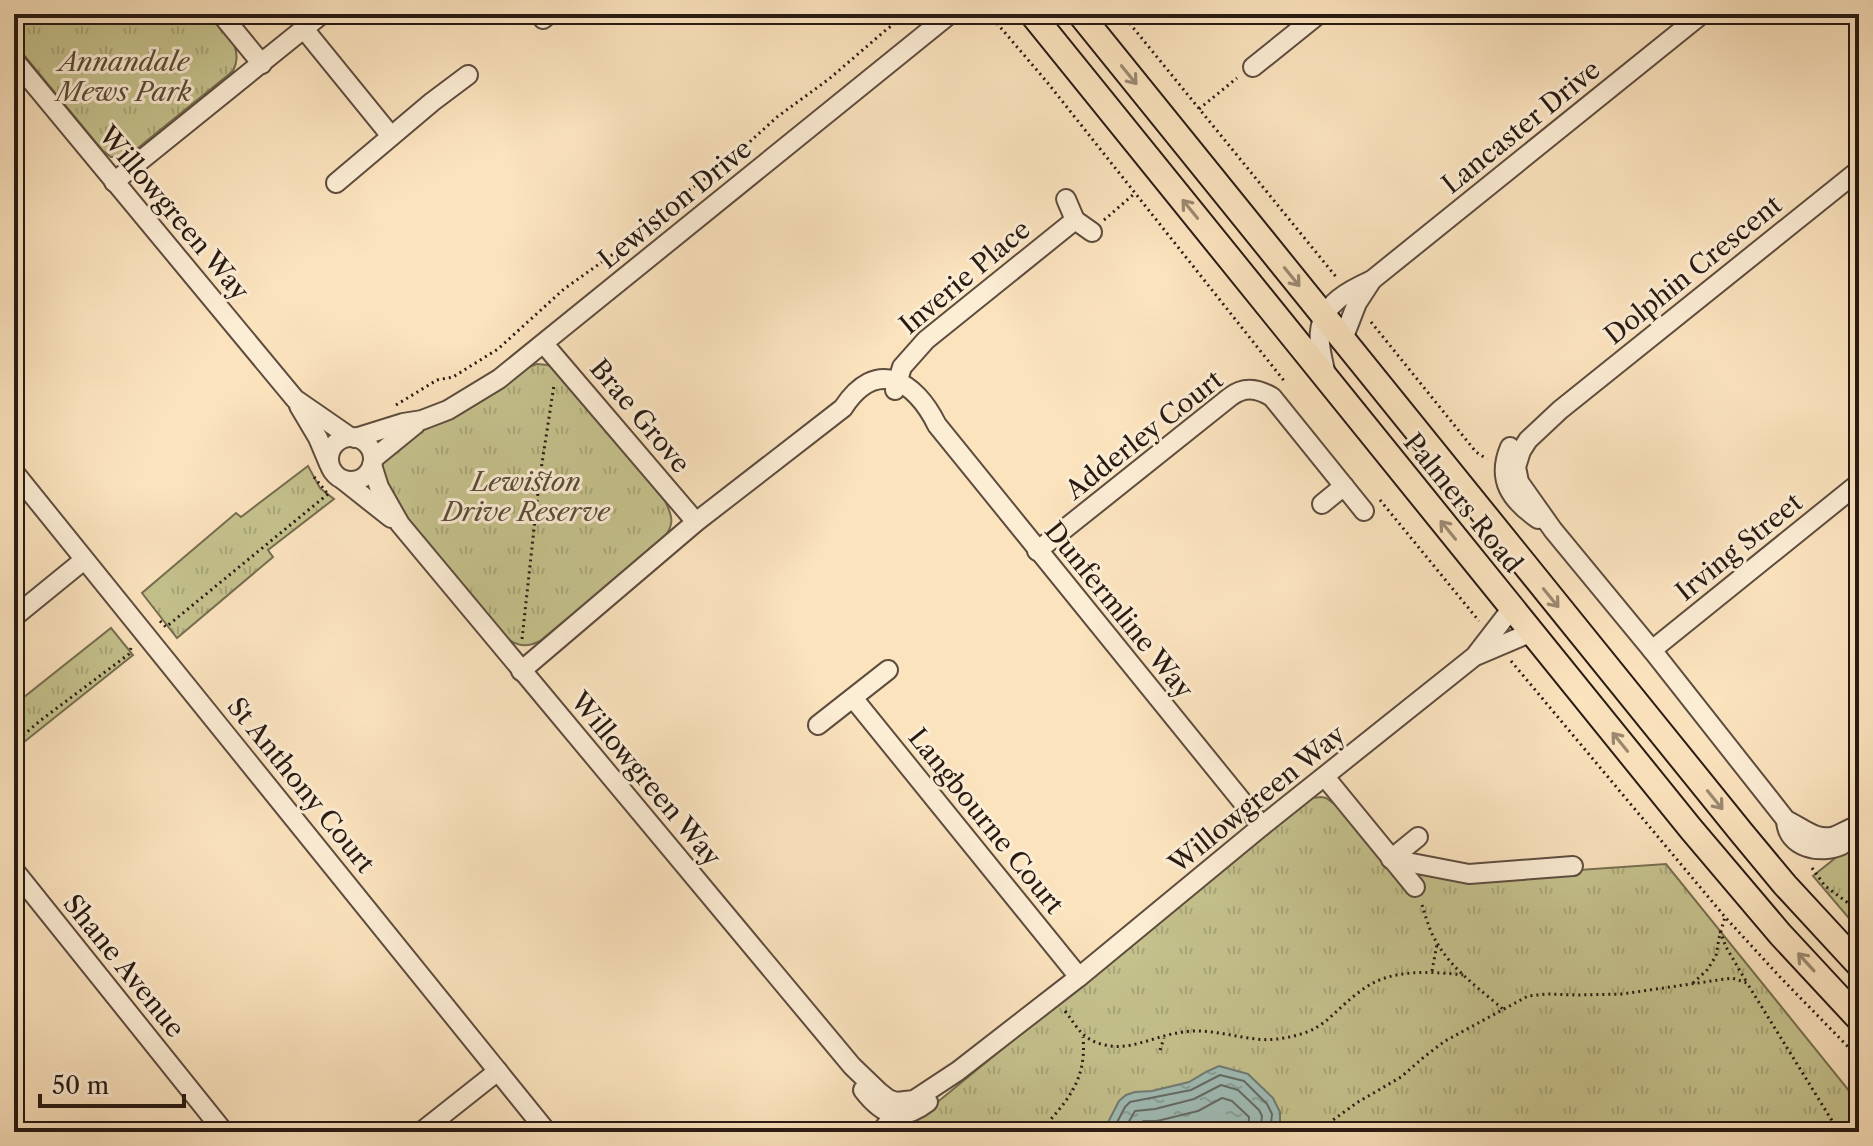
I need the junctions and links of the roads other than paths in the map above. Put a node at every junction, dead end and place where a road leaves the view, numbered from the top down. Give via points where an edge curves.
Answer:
1 (221, 14) edge
2 (322, 14) edge
3 (950, 14) edge
4 (1032, 14) edge
5 (1080, 14) edge
6 (1319, 14) edge
7 (1702, 14) edge
8 (304, 29) junction
9 (14, 60) edge
10 (262, 64) junction
11 (1253, 67) road end
12 (468, 75) dead end
13 (391, 136) junction
14 (1859, 170) edge
15 (114, 182) junction
16 (336, 183) dead end
17 (1066, 199) dead end
18 (1075, 220) junction
19 (1097, 228) road end
20 (1352, 297) junction
21 (1324, 317) junction
22 (1343, 339) junction
23 (550, 351) junction
24 (1326, 378) junction
25 (896, 385) junction
26 (295, 399) junction
27 (1560, 410) junction
28 (422, 420) junction
29 (352, 438) junction
30 (372, 462) junction
31 (329, 464) junction
32 (14, 472) edge
33 (343, 480) junction
34 (1859, 483) edge
35 (1344, 486) junction
36 (1322, 504) dead end
37 (1364, 511) dead end
38 (696, 522) junction
39 (400, 524) junction
40 (1553, 530) junction
41 (1037, 551) junction
42 (84, 560) junction
43 (1512, 608) junction
44 (14, 617) edge
45 (1532, 632) junction
46 (1494, 641) junction
47 (1652, 650) junction
48 (528, 664) junction
49 (888, 670) dead end
50 (853, 698) junction
51 (818, 725) dead end
52 (1325, 777) junction
53 (1786, 820) junction
54 (1262, 826) junction
55 (1859, 826) edge
56 (1418, 837) dead end
57 (1391, 859) junction
58 (1573, 866) dead end
59 (14, 870) edge
60 (1415, 887) road end
61 (1859, 965) edge
62 (1079, 977) junction
63 (1859, 1019) edge
64 (498, 1071) junction
65 (895, 1108) junction
66 (224, 1132) edge
67 (421, 1132) edge
68 (547, 1132) edge
69 (881, 1132) edge

1 - 10 street
2 - 8 street
3 - 23 street, Lewiston Drive
24 -> 4 main road, Palmers Road
5 -> 21 main road, Palmers Road
6 - 11 street
7 - 20 street, Lancaster Drive
8 - 10 street
8 - 13 street
9 - 15 street, Willowgreen Way
10 - 15 street
12 - 13 street
13 - 16 street
14 - 27 street, Dolphin Crescent
15 - 26 street, Willowgreen Way
17 - 18 street
18 - 19 street
18 - 25 street, Inverie Place via 926,340 902,367
20 - 21 street, Lancaster Drive via 1339,297
20 - 22 street
21 - 22 main road, Palmers Road
21 - 24 street via 1319,334
22 -> 61 main road, Palmers Road via 1741,832
23 - 28 street, Lewiston Drive
23 - 38 street, Brae Grove
43 -> 24 main road, Palmers Road
25 - 38 street via 843,408
25 - 41 street, Dunfermline Way via 920,398
26 - 29 street, Willowgreen Way
26 - 31 street, Willowgreen Way
27 - 40 street, Dolphin Crescent via 1528,440 1516,467 1519,482
27 - 40 street, Dolphin Crescent via 1518,436 1504,465 1517,502
28 - 29 street, Lewiston Drive
28 - 30 street, Lewiston Drive
29 - 30 street via 367,444
29 - 31 street via 335,444
30 - 33 street via 361,479
30 - 39 street, Willowgreen Way
31 - 33 street
32 - 42 street, St Anthony Court
33 - 39 street, Willowgreen Way
34 - 47 street, Irving Street
35 - 36 street
35 - 37 street, Adderley Court
35 - 41 street, Adderley Court via 1272,397 1243,390
38 - 48 street
39 - 48 street, Willowgreen Way
40 - 47 street, Dolphin Crescent
41 - 54 street, Dunfermline Way
42 - 44 street
42 - 64 street, St Anthony Court
43 - 45 main road, Palmers Road
43 - 46 street, Willowgreen Way
45 - 46 street
63 -> 45 main road, Palmers Road via 1739,887
46 - 52 street, Willowgreen Way
47 - 53 street, Dolphin Crescent
48 - 65 street, Willowgreen Way via 852,1066
49 - 50 street
50 - 51 street
50 - 62 street, Langbourne Court
52 - 54 street, Willowgreen Way
52 - 57 street
53 - 55 street, Dolphin Crescent via 1820,837
53 - 55 street, Dolphin Crescent via 1797,842 1825,850 1850,839
54 - 62 street, Willowgreen Way
56 - 57 street
57 - 58 street via 1469,874
57 - 60 street
59 - 66 street, Shane Avenue
62 - 65 street, Willowgreen Way via 958,1071
64 - 67 street
64 - 68 street, St Anthony Court
65 - 69 street

